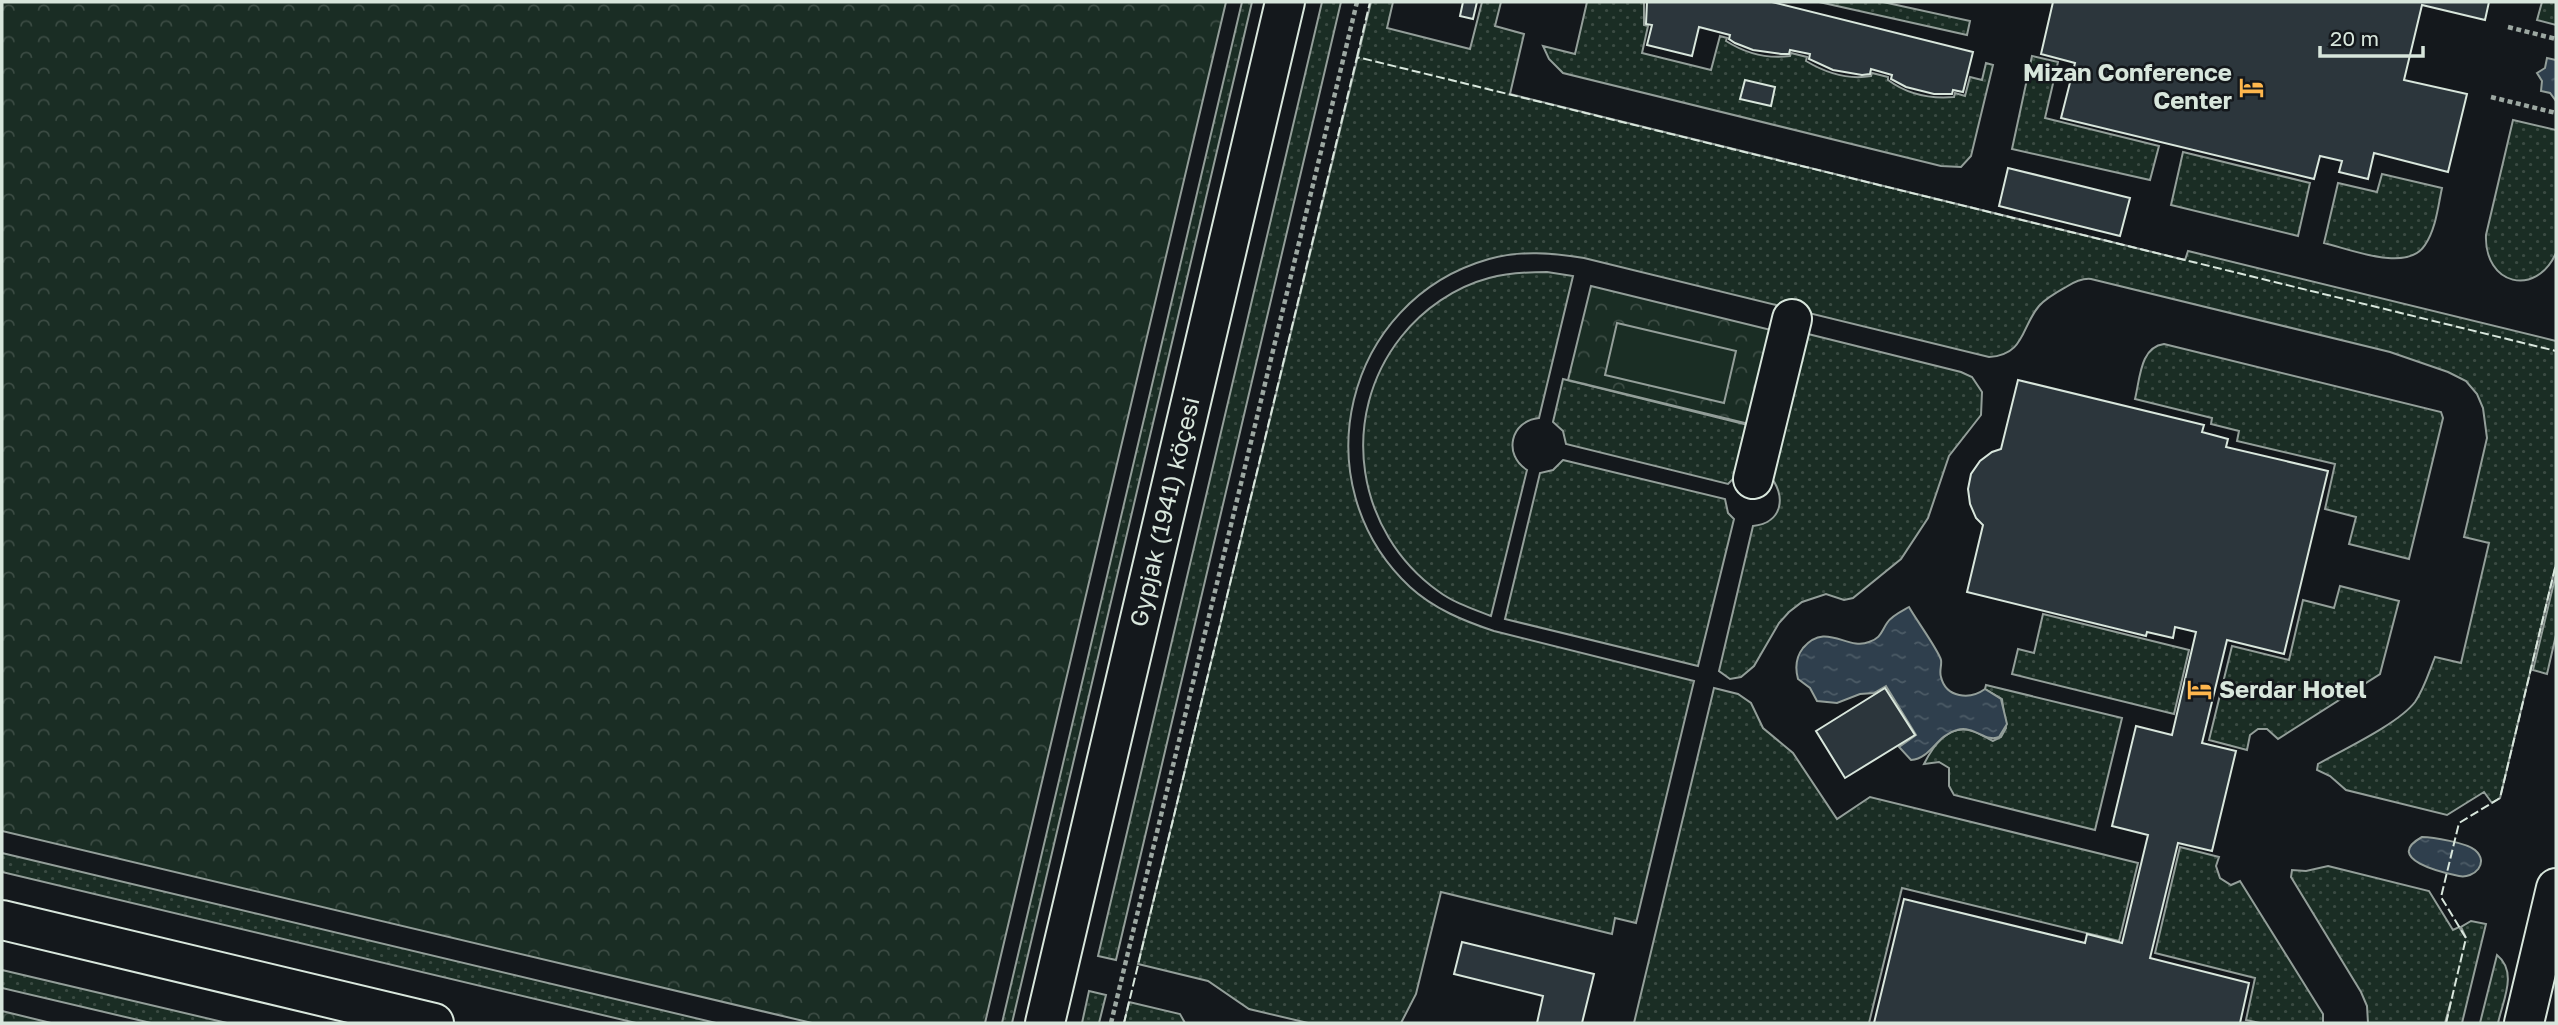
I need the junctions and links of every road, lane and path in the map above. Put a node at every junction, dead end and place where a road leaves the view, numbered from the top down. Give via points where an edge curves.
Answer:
1 (1285, 2) edge
2 (1357, 2) edge
3 (2508, 27) dead end
4 (2556, 39) edge
5 (2491, 97) dead end
6 (2556, 113) edge
7 (1792, 319) dead end
8 (1753, 479) dead end
9 (2556, 888) edge
10 (2, 920) edge
11 (434, 1023) edge
12 (1045, 1023) edge
13 (1111, 1023) edge
14 (2524, 1023) edge

1 - 12 street, Gypjak (1941) köçesi
2 - 13 path
3 - 4 path
5 - 6 path
7 - 8 street
9 - 14 street
10 - 11 street

